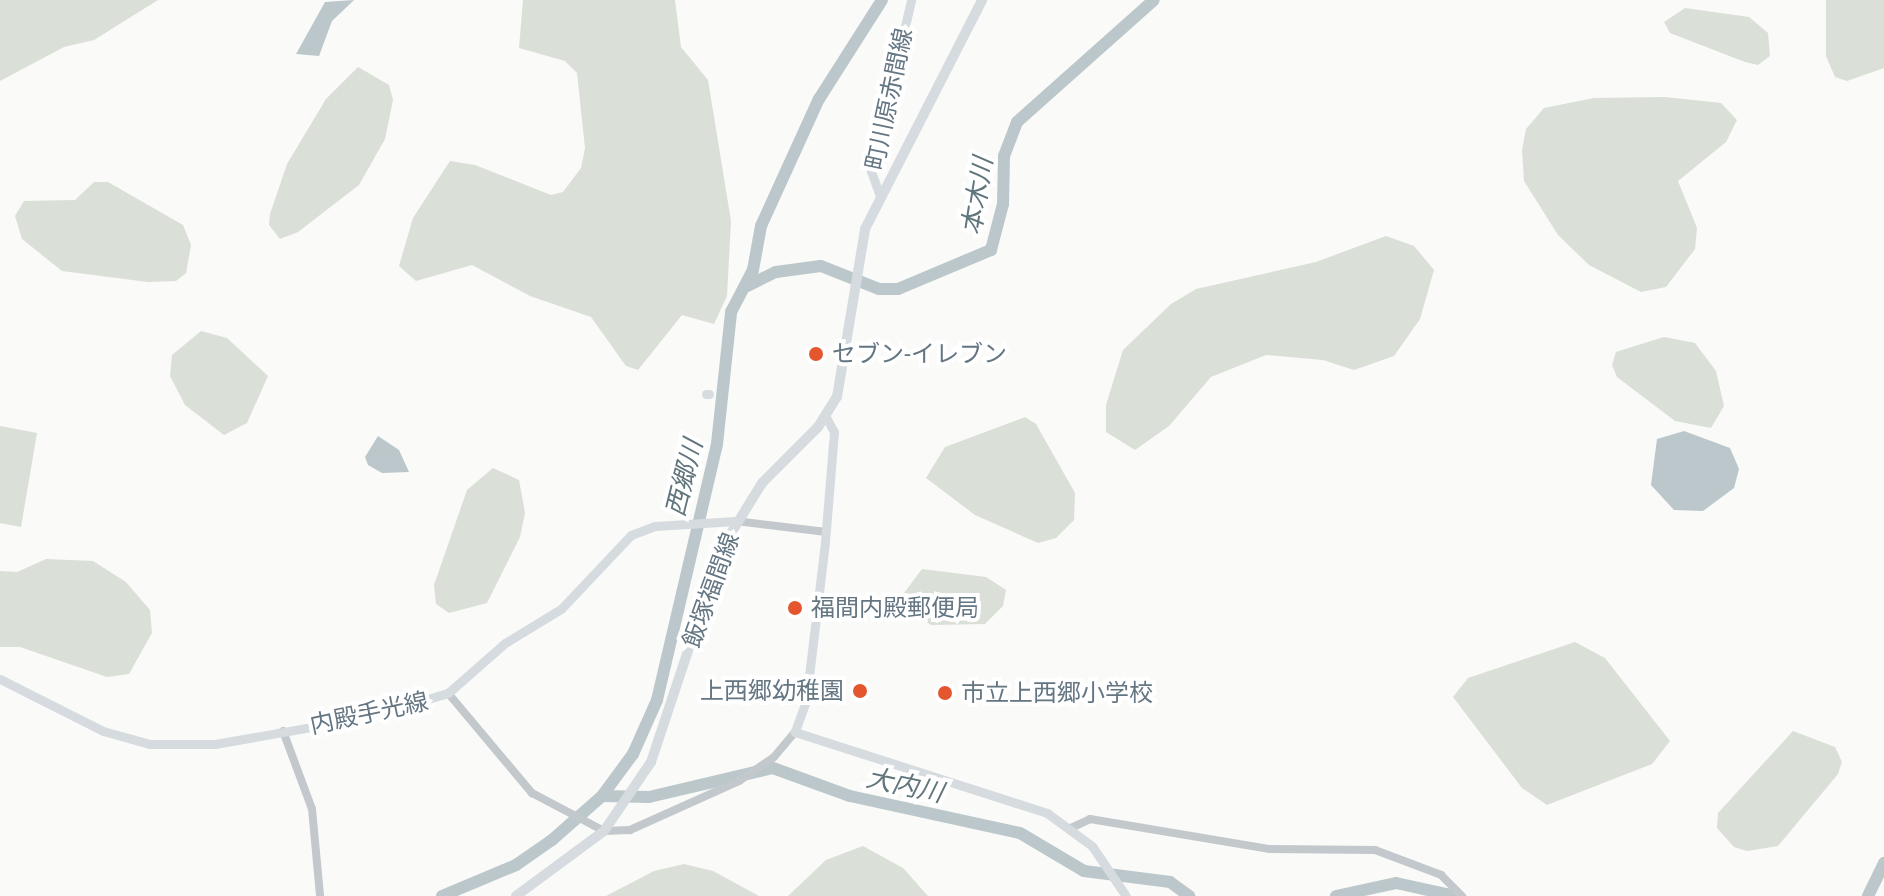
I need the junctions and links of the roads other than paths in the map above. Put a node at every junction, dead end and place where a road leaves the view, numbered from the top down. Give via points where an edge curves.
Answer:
1 (911, 0) edge
2 (982, 0) edge
3 (880, 196) junction
4 (826, 417) junction
5 (736, 521) junction
6 (826, 532) junction
7 (0, 679) edge
8 (448, 693) junction
9 (283, 731) junction
10 (795, 732) junction
11 (1071, 828) junction
12 (604, 831) junction
13 (1460, 892) edge
14 (320, 896) edge
15 (516, 896) edge
16 (1126, 896) edge

1 - 3 main road, 町川原赤間線 via 871,171
2 - 3 main road, 飯塚福間線
3 - 4 main road, 飯塚福間線 via 854,278 843,378
4 - 5 main road, 飯塚福間線 via 773,470
4 - 6 main road via 834,432
5 - 6 street
5 - 8 main road, 内殿手光線 via 643,529 620,542 561,609 505,643
5 - 12 main road, 飯塚福間線 via 703,598 667,726 636,787
6 - 10 main road via 806,701
7 - 9 main road, 内殿手光線 via 95,727 150,744 215,744
8 - 9 main road, 内殿手光線
8 - 12 street via 532,793
9 - 14 street via 312,809
10 - 11 main road via 1009,798
10 - 12 street via 753,774 638,827
11 - 13 street via 1090,819 1269,849 1375,850 1420,865
11 - 16 main road via 1111,871
12 - 15 main road, 飯塚福間線

